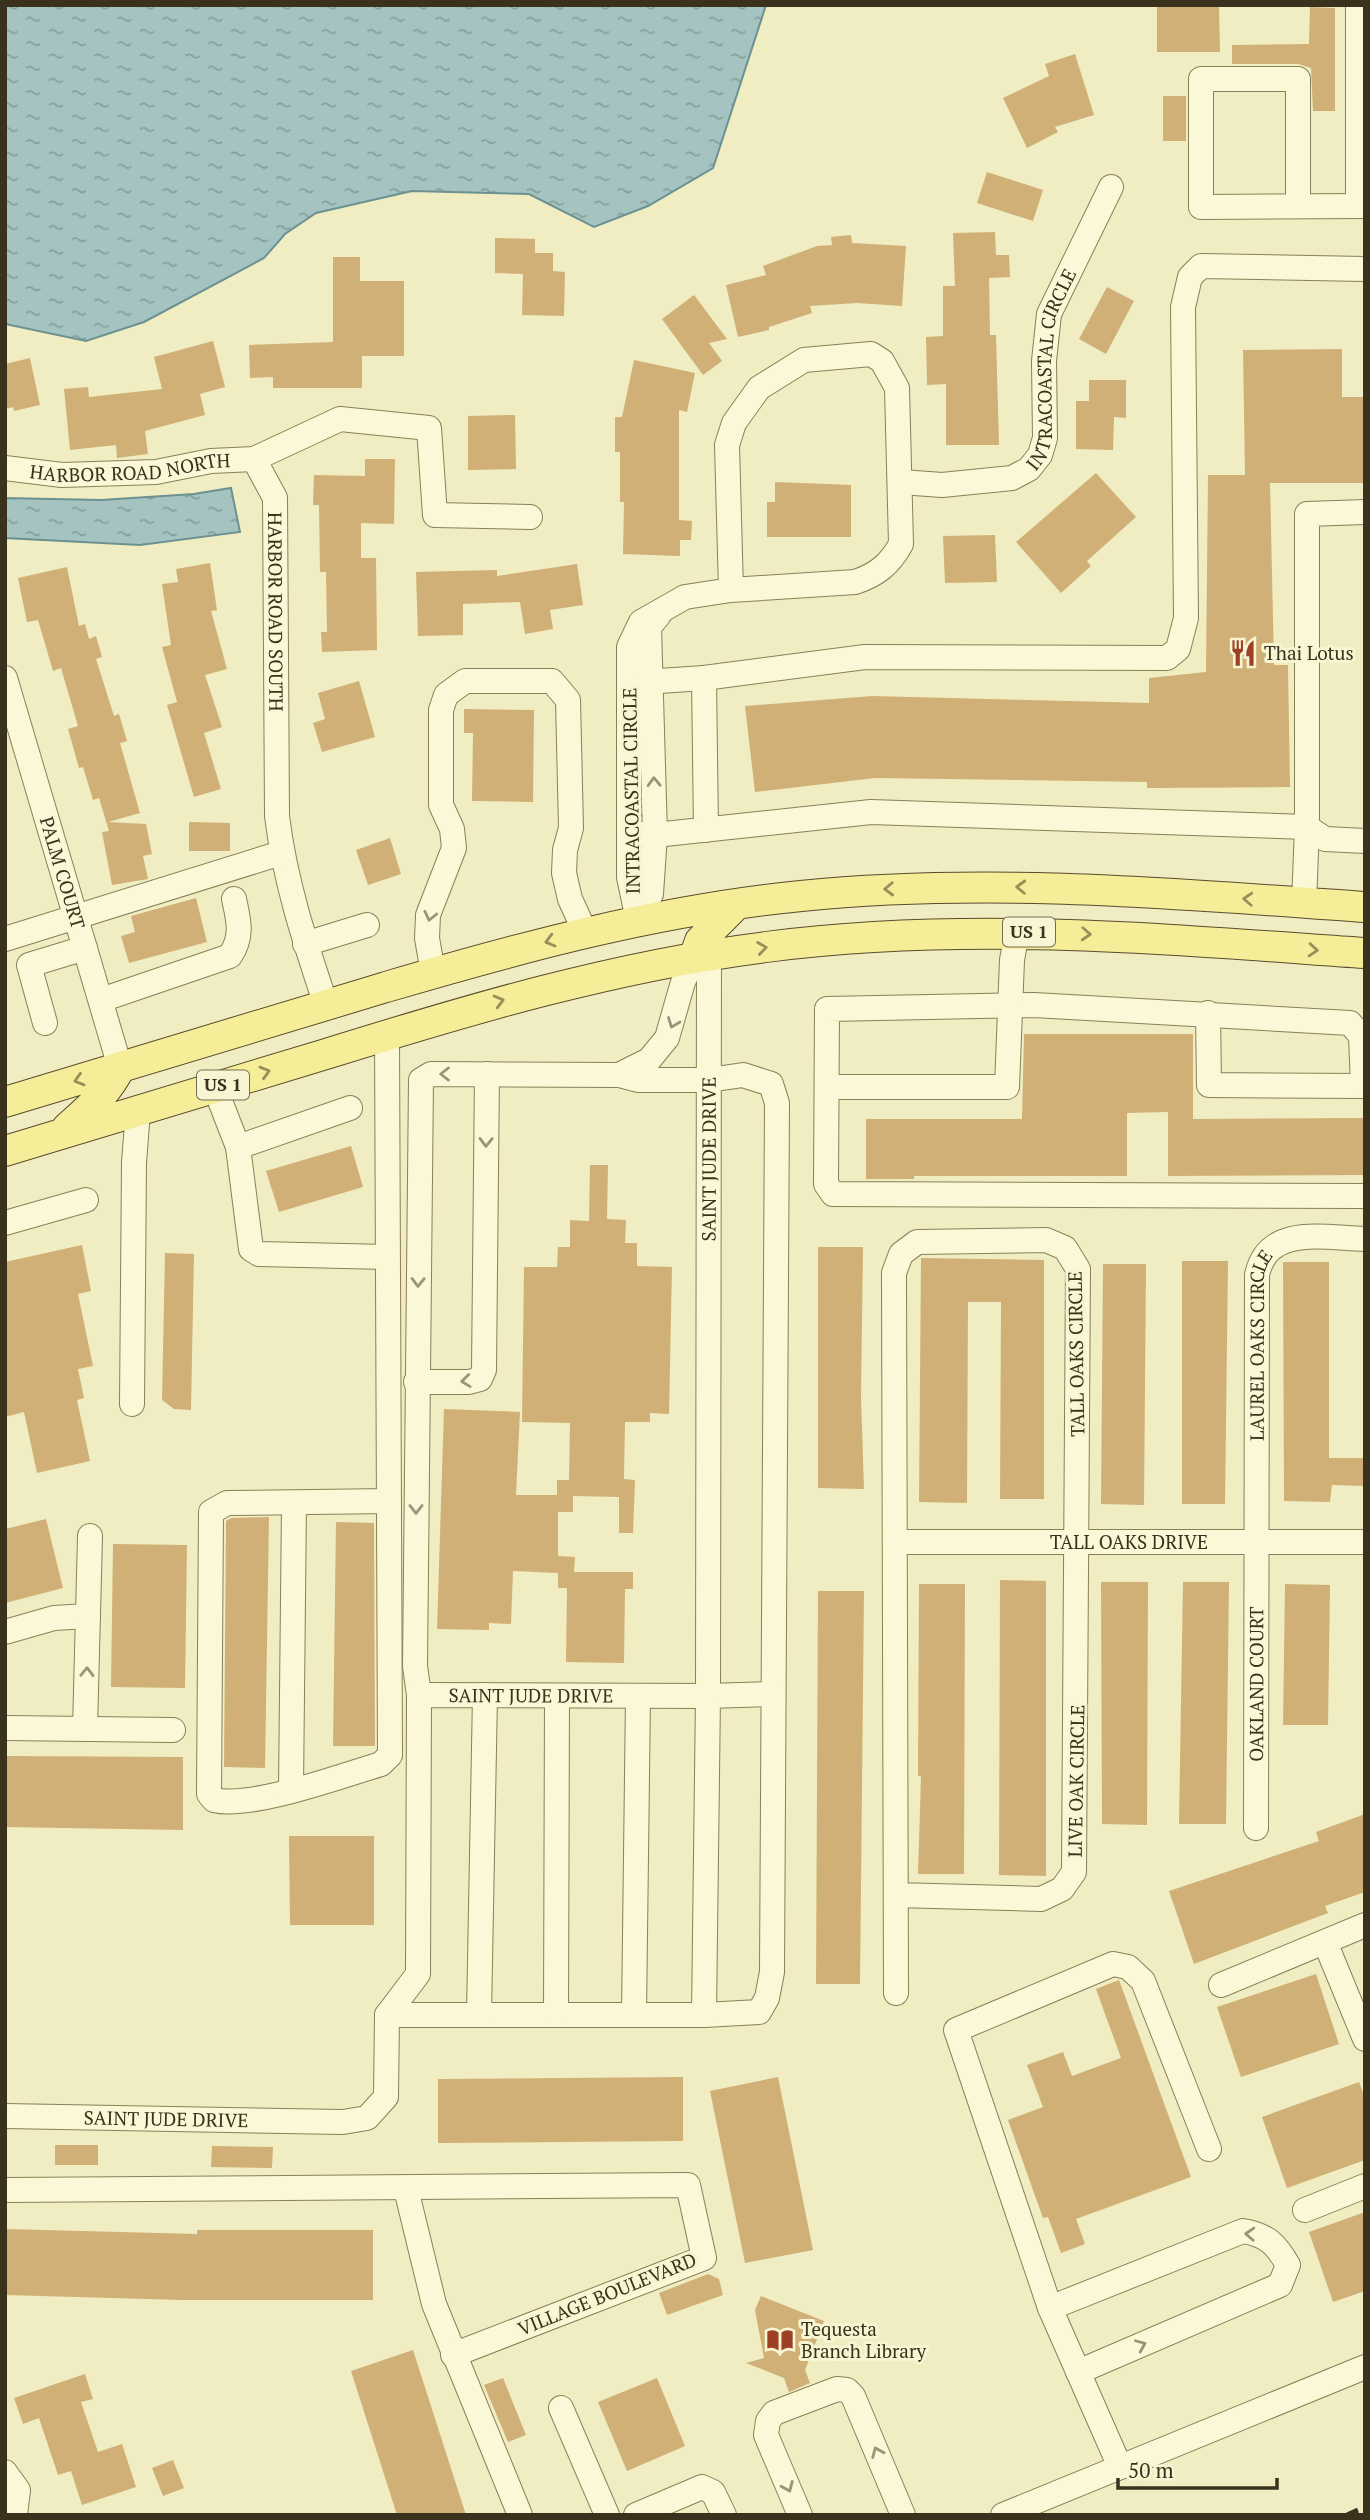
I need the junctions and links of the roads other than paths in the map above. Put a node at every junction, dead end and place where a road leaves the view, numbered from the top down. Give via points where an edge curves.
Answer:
1 (1358, 5) edge
2 (1111, 187) dead end
3 (1298, 206) junction
4 (1361, 206) edge
5 (1365, 269) edge
6 (254, 460) junction
7 (5, 468) edge
8 (901, 482) junction
9 (1365, 512) edge
10 (530, 517) dead end
11 (731, 590) junction
12 (5, 678) edge
13 (704, 678) junction
14 (640, 683) junction
15 (1307, 827) junction
16 (706, 830) junction
17 (629, 834) junction
18 (655, 835) junction
19 (1365, 841) edge
20 (281, 853) junction
21 (1092, 890) junction
22 (234, 899) dead end
23 (1304, 903) junction
24 (737, 904) junction
25 (1365, 907) edge
26 (76, 916) junction
27 (638, 920) junction
28 (367, 925) dead end
29 (585, 932) junction
30 (1017, 932) junction
31 (5, 939) edge
32 (305, 944) junction
33 (85, 948) junction
34 (1365, 953) edge
35 (701, 957) junction
36 (433, 974) junction
37 (589, 978) junction
38 (100, 1000) junction
39 (326, 1005) junction
40 (1010, 1005) junction
41 (1208, 1013) junction
42 (45, 1023) dead end
43 (387, 1035) junction
44 (191, 1046) junction
45 (120, 1067) junction
46 (486, 1074) junction
47 (619, 1075) junction
48 (709, 1080) junction
49 (1364, 1086) edge
50 (827, 1087) junction
51 (215, 1088) junction
52 (5, 1102) edge
53 (350, 1108) dead end
54 (138, 1110) junction
55 (59, 1135) junction
56 (239, 1147) junction
57 (5, 1151) edge
58 (1365, 1196) edge
59 (86, 1200) dead end
60 (5, 1223) edge
61 (1365, 1239) edge
62 (387, 1257) junction
63 (416, 1382) junction
64 (132, 1404) dead end
65 (389, 1501) junction
66 (294, 1503) junction
67 (90, 1536) dead end
68 (895, 1542) junction
69 (1365, 1542) edge
70 (1078, 1543) junction
71 (1259, 1543) junction
72 (88, 1616) junction
73 (5, 1632) edge
74 (773, 1694) junction
75 (419, 1695) junction
76 (485, 1695) junction
77 (557, 1696) junction
78 (638, 1696) junction
79 (708, 1696) junction
80 (5, 1728) edge
81 (85, 1729) junction
82 (173, 1730) dead end
83 (291, 1790) junction
84 (1256, 1828) dead end
85 (897, 1895) junction
86 (1365, 1925) edge
87 (1325, 1942) junction
88 (1221, 1985) dead end
89 (896, 1993) dead end
90 (387, 2015) junction
91 (479, 2015) junction
92 (555, 2015) junction
93 (634, 2015) junction
94 (704, 2015) junction
95 (1365, 2039) edge
96 (5, 2116) edge
97 (1209, 2149) dead end
98 (1365, 2186) edge
99 (406, 2189) junction
100 (5, 2190) edge
101 (1305, 2210) dead end
102 (1050, 2308) junction
103 (453, 2354) junction
104 (1365, 2367) edge
105 (1078, 2372) junction
106 (561, 2408) dead end
107 (1120, 2467) junction
108 (5, 2472) edge
109 (16, 2515) edge
110 (520, 2515) edge
111 (607, 2515) edge
112 (636, 2515) edge
113 (724, 2515) edge
114 (800, 2515) edge
115 (903, 2515) edge
116 (1003, 2515) edge

1 - 4 street
2 - 8 street, INTRACOASTAL CIRCLE via 1049,314 1045,438 1040,455 1030,469 1012,478 942,485
3 - 3 street via 1298,79 1201,79 1200,207
3 - 4 street
5 - 13 street via 1200,265 1190,277 1183,307 1186,618 1178,649 1167,658 865,657
6 - 7 street, HARBOR ROAD NORTH via 211,461 118,475
6 - 10 street via 340,419 429,428 435,515
6 - 20 street, HARBOR ROAD SOUTH via 275,498
8 - 11 street, INTRACOASTAL CIRCLE via 901,544 894,558 870,577 837,584
8 - 11 street, INTRACOASTAL CIRCLE via 897,388 882,361 871,354 804,360 768,380 741,409 727,445
9 - 15 street via 1307,514
11 - 14 street, INTRACOASTAL CIRCLE via 685,597 641,622 629,647
12 - 26 street, PALM COURT
13 - 14 street
13 - 16 street
14 - 17 street, INTRACOASTAL CIRCLE
18 -> 14 street, INTRACOASTAL CIRCLE
15 - 16 street via 871,812
15 - 19 street via 1325,839
15 - 23 street
16 - 18 street
17 - 18 street
17 - 27 street, INTRACOASTAL CIRCLE via 629,877
18 - 27 street, INTRACOASTAL CIRCLE via 651,894
20 - 26 street
20 - 32 street, HARBOR ROAD SOUTH
23 -> 21 main road, US 1
21 -> 24 main road, US 1 via 957,886
21 - 30 main road via 1040,908
22 - 38 street via 240,926 230,956
23 - 25 main road, US 1
24 - 27 main road, US 1
24 - 35 main road via 700,941
26 - 31 street
26 - 33 street, PALM COURT
27 - 29 main road, US 1
27 - 37 main road via 631,947
28 - 32 street
29 -> 36 main road, US 1
29 -> 36 street via 564,873 571,828 568,700 552,681 465,681 446,695 441,710 441,805 452,829 454,848 428,915
30 -> 34 main road, US 1
35 -> 30 main road, US 1 via 837,939
30 - 40 street
32 - 39 street, HARBOR ROAD SOUTH
33 - 38 street, PALM COURT
33 - 42 street via 29,965
35 - 37 main road, US 1
35 -> 47 street via 683,982 667,1038 649,1059
35 - 48 street, SAINT JUDE DRIVE
36 - 39 main road, US 1
43 -> 37 main road, US 1
38 - 45 street, PALM COURT
39 - 44 main road, US 1
40 - 41 street
40 - 50 street via 827,1009
40 - 50 street via 1007,1087
41 - 49 street via 1350,1023 1361,1036
41 - 49 street via 1209,1085
51 -> 43 main road, US 1
43 - 62 street
44 - 45 main road, US 1
44 - 54 main road via 160,1077
45 -> 52 main road, US 1
45 - 55 main road via 98,1101
46 - 47 street
46 -> 63 street via 431,1074 421,1080
46 -> 63 street via 484,1370 480,1379 469,1382
47 - 48 street via 638,1080
48 - 74 street via 743,1075 771,1084 777,1103
48 - 79 street, SAINT JUDE DRIVE
50 - 58 street via 827,1184 833,1194
51 - 54 main road, US 1
51 - 56 street
53 - 56 street
54 - 55 main road, US 1
54 - 64 street
55 - 57 main road, US 1
56 - 62 street via 251,1249 258,1254
59 - 60 street
61 - 71 street, LAUREL OAKS CIRCLE via 1290,1238 1261,1258 1257,1275
62 - 65 street
63 -> 75 street via 415,1665
65 - 66 street
65 - 83 street via 390,1755 381,1764
66 - 83 street
66 - 83 street via 227,1503 211,1512 209,1794 227,1803
67 - 72 street
68 - 70 street, TALL OAKS DRIVE
68 - 70 street, TALL OAKS CIRCLE via 894,1273 901,1254 925,1241 1046,1240 1065,1248 1078,1269
68 - 85 street
69 - 71 street, TALL OAKS DRIVE
70 - 71 street, TALL OAKS DRIVE
70 - 85 street, LIVE OAK CIRCLE via 1074,1872 1062,1889 1041,1899
71 - 84 street, OAKLAND COURT
72 - 73 street via 54,1618
81 -> 72 street
74 - 79 street
74 - 94 street via 772,1972 767,1998 759,2012
75 - 76 street, SAINT JUDE DRIVE
75 - 90 street via 418,1974
76 - 77 street, SAINT JUDE DRIVE
76 - 91 street
77 - 78 street, SAINT JUDE DRIVE
77 - 92 street
78 - 79 street, SAINT JUDE DRIVE
78 - 93 street
79 - 94 street
80 - 81 street
81 - 82 street
85 - 89 street
86 - 87 street
87 - 88 street
87 - 95 street
90 - 91 street
90 - 96 street, SAINT JUDE DRIVE via 386,2097 367,2118 343,2122
91 - 92 street
92 - 93 street
93 - 94 street
97 - 102 street via 1143,1981 1128,1967 1113,1965 956,2030
98 - 101 street
99 - 100 street, VILLAGE BOULEVARD
99 - 103 street via 434,2304
99 - 103 street, VILLAGE BOULEVARD via 688,2185 704,2258
102 - 105 street
105 -> 102 street via 1280,2286 1288,2265 1277,2245 1261,2234 1243,2231
103 - 110 street
104 - 107 street
105 - 107 street
106 - 111 street
107 - 116 street
108 - 109 street via 18,2490
112 - 113 street via 702,2487 713,2492
115 -> 114 street via 847,2389 774,2413 768,2421 766,2435

